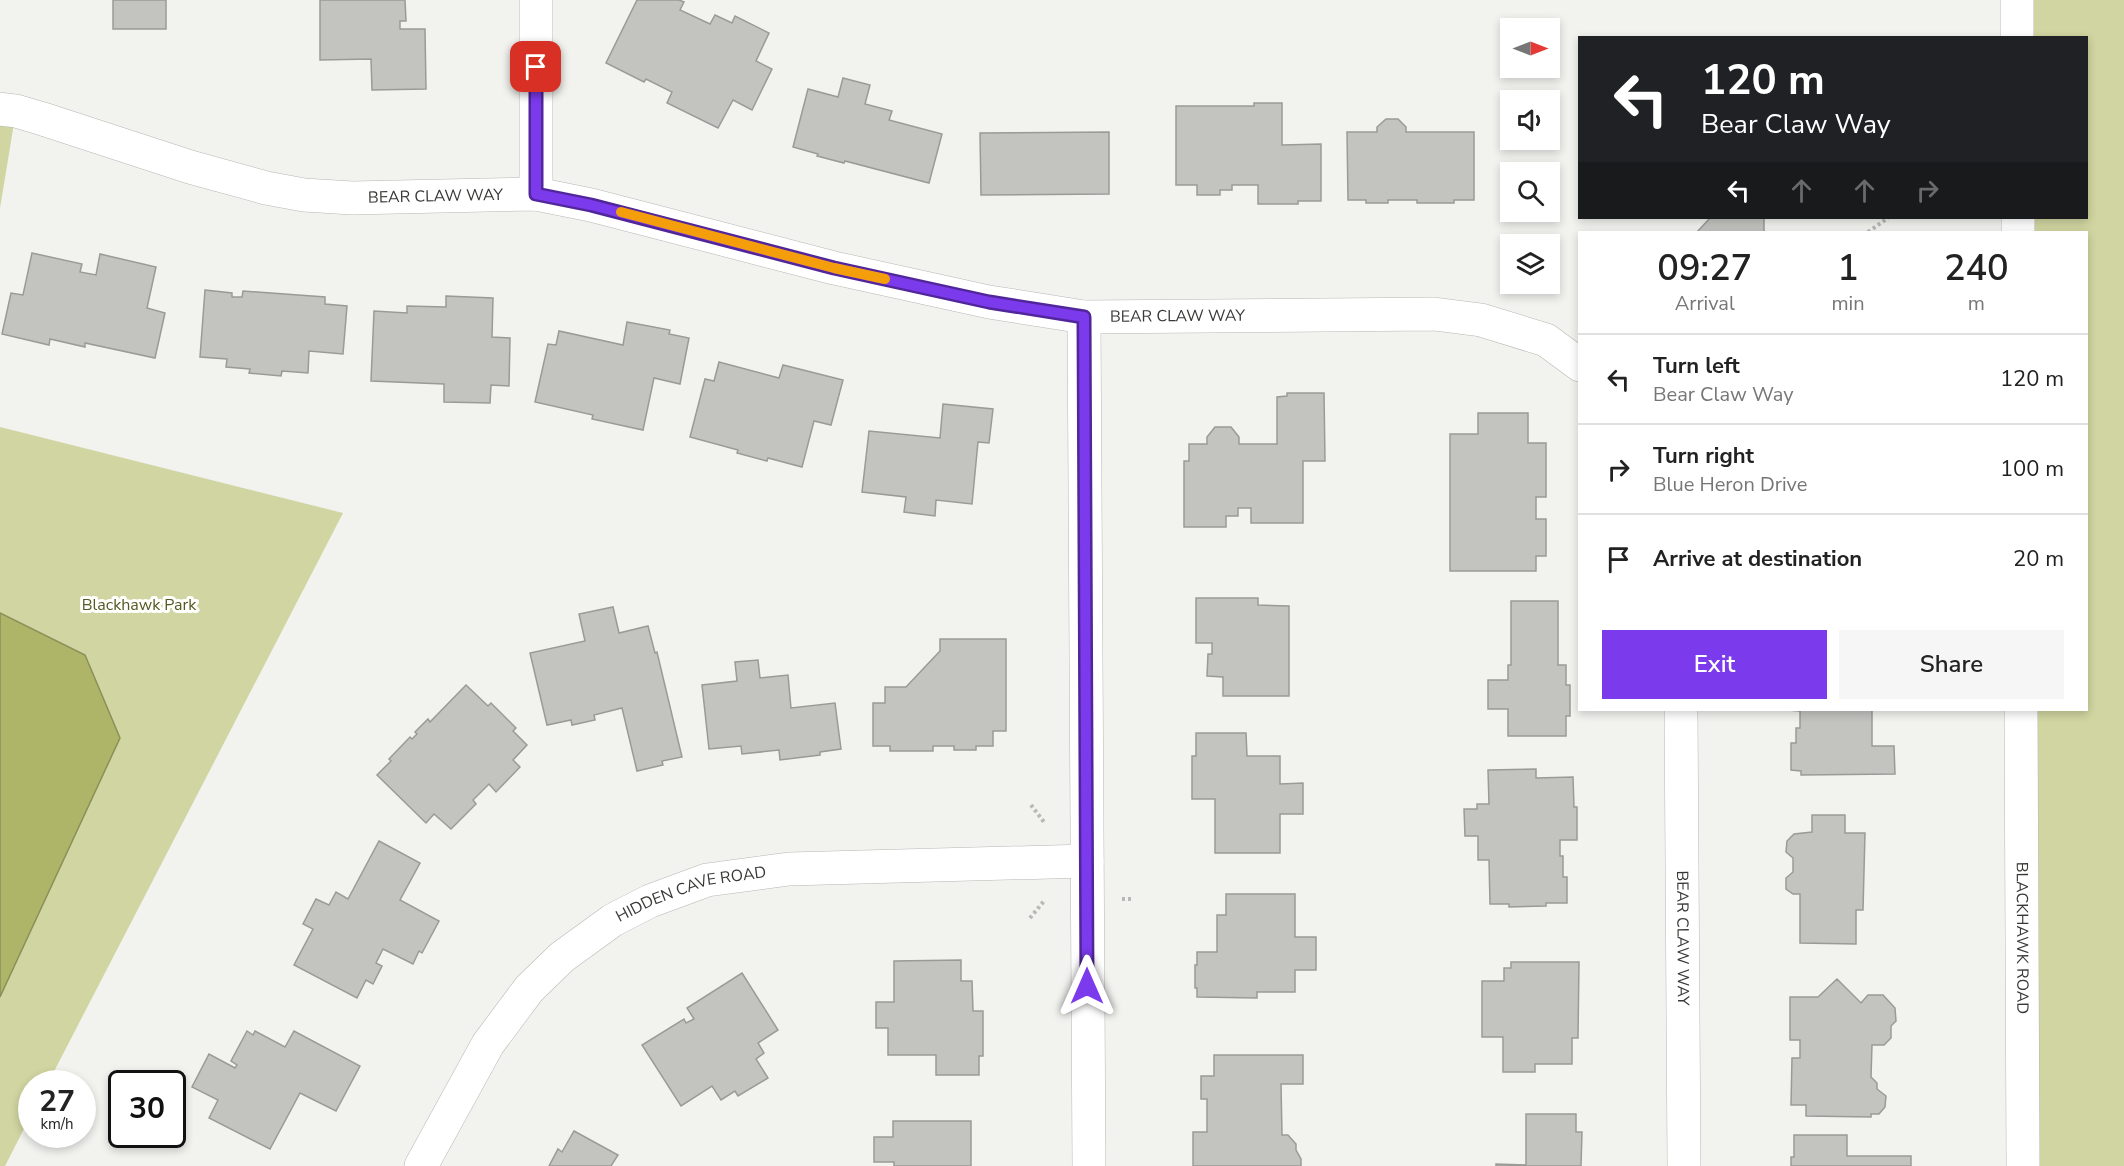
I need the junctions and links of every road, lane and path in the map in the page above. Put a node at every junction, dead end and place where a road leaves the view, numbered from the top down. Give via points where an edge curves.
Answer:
1 (536, 0) edge
2 (2017, 0) edge
3 (2017, 36) edge
4 (0, 109) edge
5 (536, 194) junction
6 (1887, 219) edge
7 (1869, 231) edge
8 (1084, 317) junction
9 (1578, 364) edge
10 (1681, 711) edge
11 (2020, 711) edge
12 (1031, 805) dead end
13 (1044, 822) dead end
14 (1087, 861) junction
15 (1044, 901) dead end
16 (1030, 918) dead end
17 (421, 1166) edge
18 (1089, 1166) edge
19 (1684, 1166) edge
20 (2023, 1166) edge

1 - 5 street
2 - 3 street
4 - 5 street, BEAR CLAW WAY via 34,116 190,167 304,195 352,198
5 - 8 street, BEAR CLAW WAY via 834,268 989,302
6 - 7 path
8 - 9 street, BEAR CLAW WAY via 1434,314 1481,320 1546,340
8 - 14 street
10 - 19 street, BEAR CLAW WAY
11 - 20 street, BLACKHAWK ROAD
12 - 13 path
14 - 17 street, HIDDEN CAVE ROAD via 789,869 707,880 650,901 613,920 562,957 529,989 488,1044
14 - 18 street
15 - 16 path

